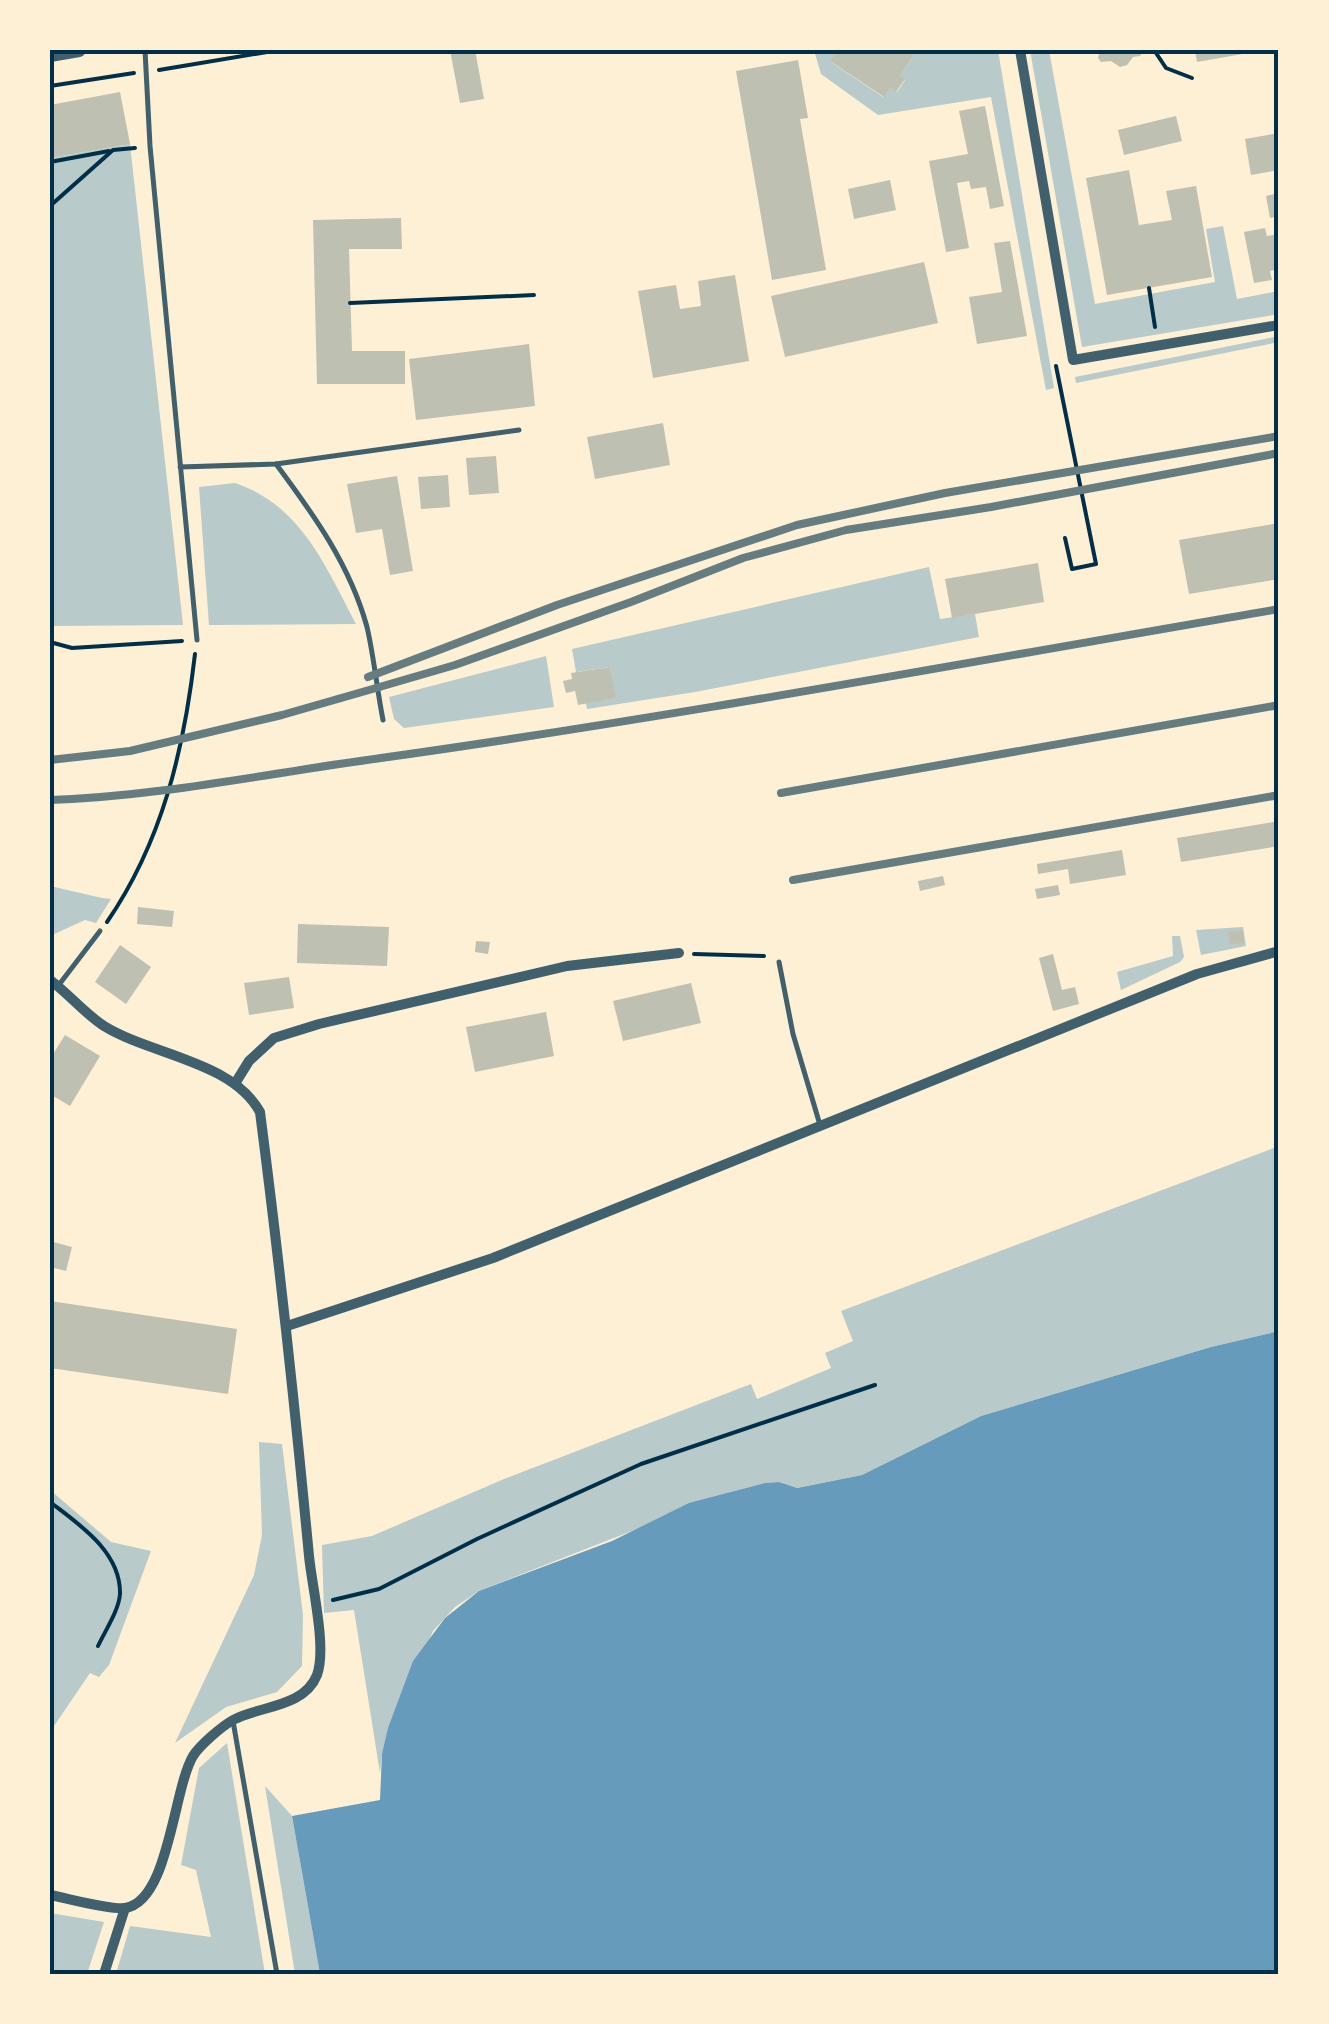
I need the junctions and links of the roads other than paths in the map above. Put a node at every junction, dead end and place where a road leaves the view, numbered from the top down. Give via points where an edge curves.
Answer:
1 (80, 50) edge
2 (145, 50) edge
3 (1020, 50) edge
4 (50, 55) edge
5 (1279, 325) edge
6 (519, 430) dead end
7 (276, 464) junction
8 (180, 467) junction
9 (197, 640) road end
10 (383, 720) dead end
11 (100, 932) road end
12 (1279, 951) edge
13 (679, 954) road end
14 (778, 962) road end
15 (54, 983) edge
16 (50, 999) edge
17 (236, 1082) junction
18 (821, 1128) junction
19 (286, 1326) junction
20 (233, 1720) junction
21 (50, 1895) edge
22 (125, 1908) junction
23 (104, 1974) edge
24 (278, 1974) edge

1 - 4 street
2 - 8 lane
3 - 5 street via 1073,360
6 - 7 lane
7 - 8 lane
7 - 10 lane via 327,534 346,576 367,629
8 - 9 lane
11 - 15 lane
12 - 18 street via 1196,974
13 - 17 street via 567,966 319,1024 274,1038
14 - 18 lane
15 - 16 street
15 - 17 street via 106,1027
17 - 19 street via 260,1112
18 - 19 street via 493,1258
19 - 20 street via 322,1655 316,1680 291,1700
20 - 22 street via 194,1754 159,1872 147,1898
20 - 24 lane
21 - 22 street
22 - 23 street

